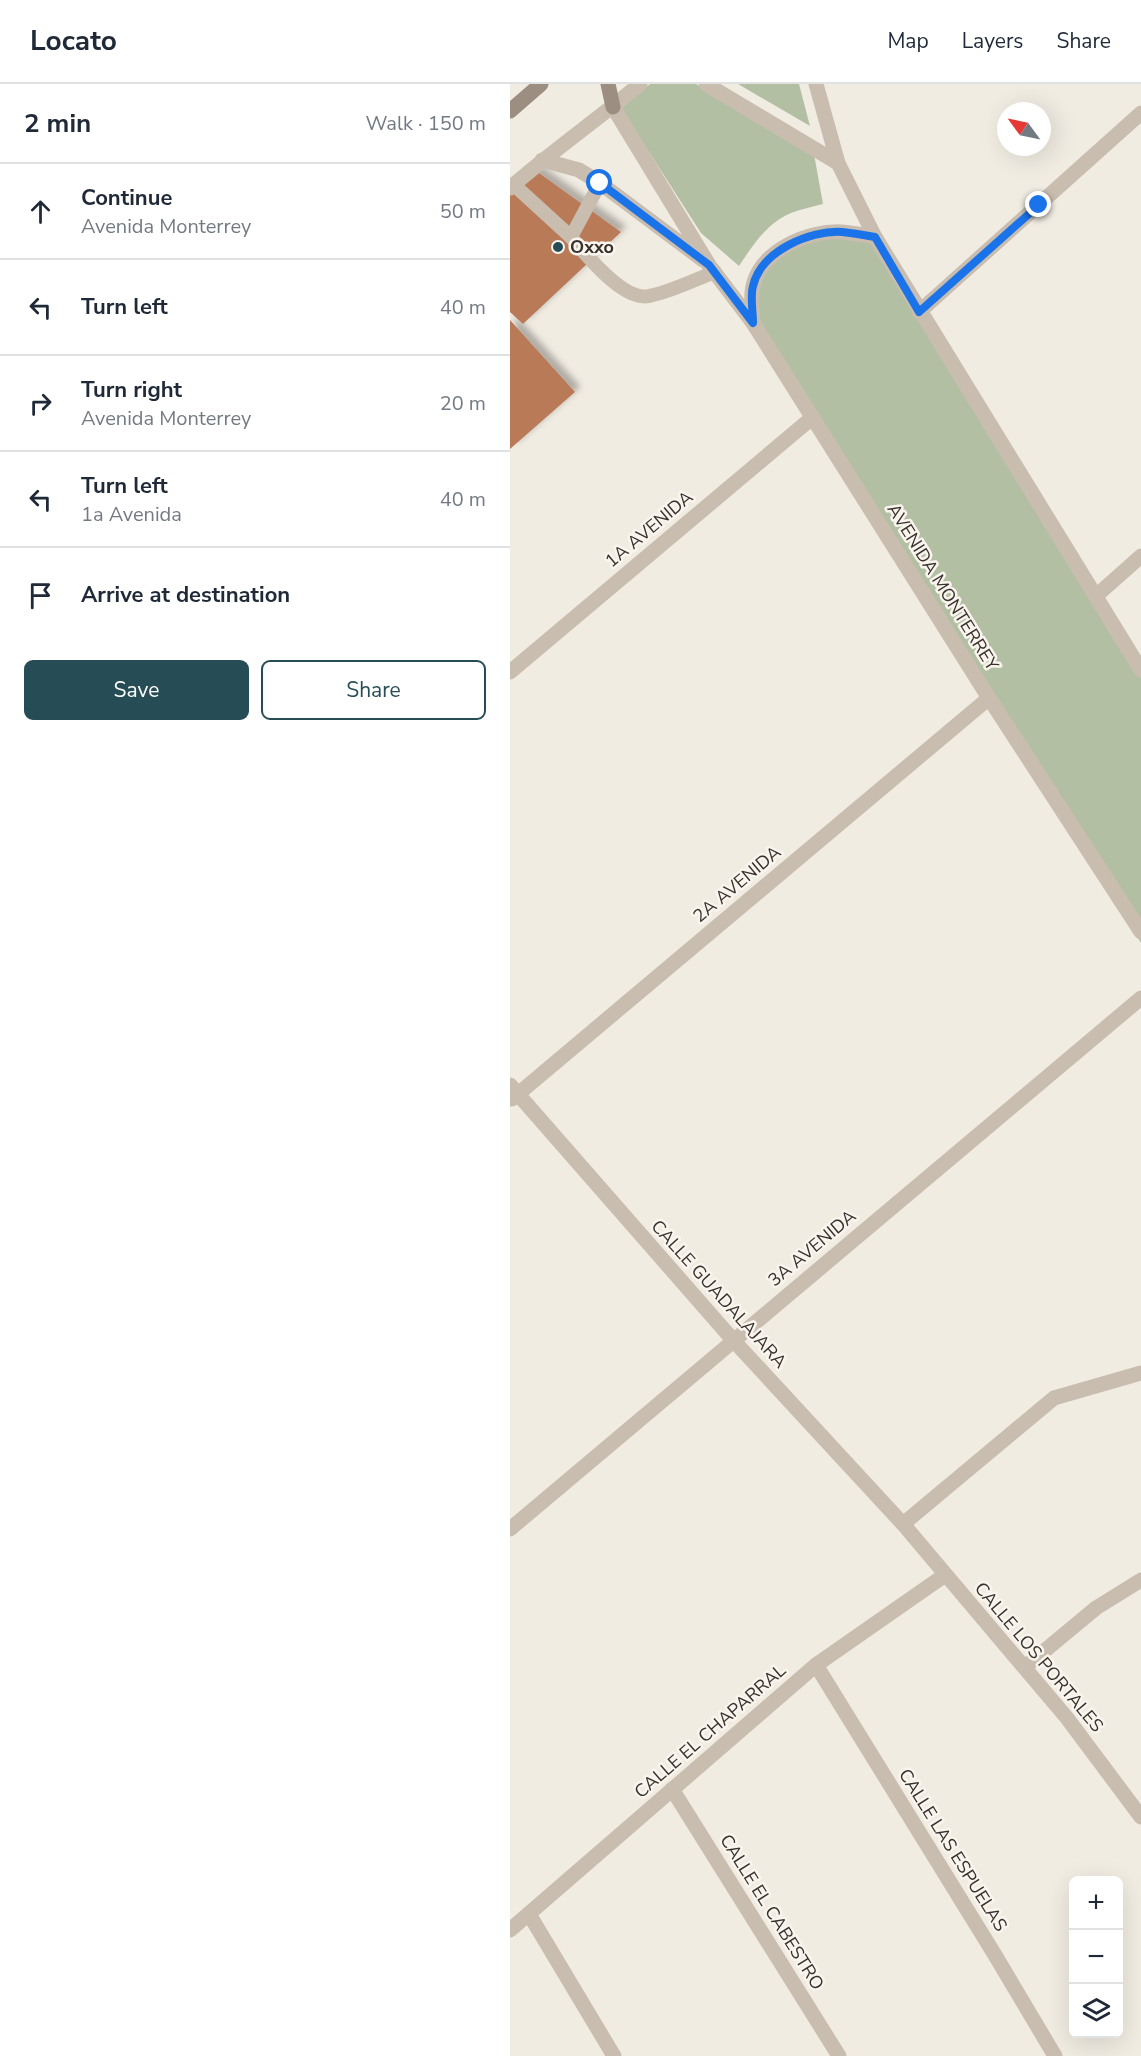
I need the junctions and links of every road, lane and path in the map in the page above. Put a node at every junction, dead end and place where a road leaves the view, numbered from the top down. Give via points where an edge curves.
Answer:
1 (542, 84) edge
2 (608, 84) edge
3 (640, 84) edge
4 (706, 84) edge
5 (816, 84) edge
6 (613, 106) junction
7 (510, 111) edge
8 (1141, 113) edge
9 (542, 160) junction
10 (838, 163) junction
11 (600, 183) junction
12 (512, 186) edge
13 (571, 237) junction
14 (875, 237) junction
15 (712, 268) junction
16 (919, 312) junction
17 (753, 323) junction
18 (813, 417) junction
19 (1141, 556) edge
20 (1096, 596) junction
21 (1141, 670) edge
22 (510, 672) edge
23 (989, 698) junction
24 (1141, 932) edge
25 (1141, 998) edge
26 (512, 1093) edge
27 (733, 1340) junction
28 (1141, 1373) edge
29 (903, 1524) junction
30 (510, 1529) edge
31 (945, 1575) junction
32 (1141, 1580) edge
33 (816, 1665) junction
34 (1025, 1667) junction
35 (672, 1789) junction
36 (1141, 1817) edge
37 (529, 1914) junction
38 (510, 1930) edge
39 (614, 2056) edge
40 (838, 2056) edge
41 (1055, 2056) edge

1 - 7 main road
2 - 6 main road
3 - 6 street
4 - 10 street
5 - 10 street
6 - 9 street
6 - 15 street, AVENIDA MONTERREY
8 - 16 street
9 - 11 street, AVENIDA MONTERREY via 579,170
9 - 12 street
10 - 14 street
11 - 13 lane
11 - 15 street, AVENIDA MONTERREY
12 - 13 lane
13 - 15 lane via 591,261 630,294 647,297
14 - 16 street
14 - 17 street via 841,232 787,244 756,276 752,288
15 - 17 street, AVENIDA MONTERREY
16 - 20 street
17 - 18 street, AVENIDA MONTERREY
18 - 22 street, 1A AVENIDA
18 - 23 street, AVENIDA MONTERREY
19 - 20 street
20 - 21 street
23 - 24 street, AVENIDA MONTERREY
23 - 26 street, 2A AVENIDA
25 - 27 street, 3A AVENIDA
26 - 27 street, CALLE GUADALAJARA
27 - 29 street, CALLE GUADALAJARA
27 - 30 street, 3A AVENIDA
28 - 29 street via 1054,1398
29 - 31 street, CALLE LOS PORTALES
31 - 33 street, CALLE EL CHAPARRAL
31 - 34 street, CALLE LOS PORTALES
32 - 34 street via 1096,1608
33 - 35 street, CALLE EL CHAPARRAL
33 - 41 street, CALLE LAS ESPUELAS
34 - 36 street, CALLE LOS PORTALES
35 - 37 street, CALLE EL CHAPARRAL
35 - 40 street, CALLE EL CABESTRO
37 - 38 street, CALLE EL CHAPARRAL
37 - 39 street

